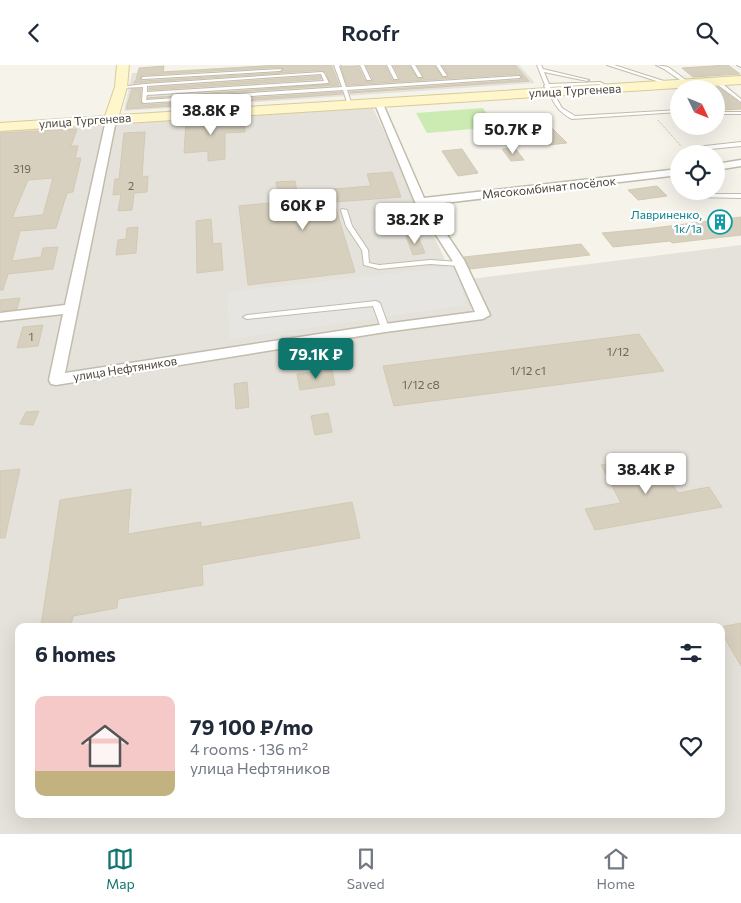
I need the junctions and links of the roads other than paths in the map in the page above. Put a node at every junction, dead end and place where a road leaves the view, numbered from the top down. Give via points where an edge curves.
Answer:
1 (123, 65) edge
2 (339, 65) edge
3 (362, 65) edge
4 (389, 65) edge
5 (414, 65) edge
6 (438, 65) edge
7 (609, 65) edge
8 (658, 65) edge
9 (540, 67) edge
10 (322, 73) junction
11 (445, 75) dead end
12 (420, 76) dead end
13 (519, 77) dead end
14 (143, 78) dead end
15 (396, 78) dead end
16 (369, 79) dead end
17 (678, 80) edge
18 (741, 80) edge
19 (670, 81) edge
20 (725, 81) edge
21 (670, 84) edge
22 (145, 85) junction
23 (605, 86) junction
24 (121, 87) junction
25 (725, 88) edge
26 (345, 89) junction
27 (547, 89) junction
28 (144, 94) junction
29 (741, 101) edge
30 (379, 104) junction
31 (350, 105) junction
32 (670, 112) edge
33 (725, 113) edge
34 (741, 113) edge
35 (111, 120) junction
36 (0, 127) edge
37 (741, 144) edge
38 (725, 146) edge
39 (741, 163) edge
40 (725, 166) edge
41 (670, 173) edge
42 (725, 196) edge
43 (741, 196) edge
44 (420, 202) junction
45 (344, 210) dead end
46 (460, 264) junction
47 (71, 309) junction
48 (0, 317) edge
49 (247, 317) dead end
50 (385, 327) junction

1 - 24 street, улица Нефтяников
2 - 26 lane via 336,65
3 - 16 lane
4 - 15 lane
5 - 12 lane
6 - 11 lane
7 - 19 lane
8 - 17 lane via 666,67
9 - 23 lane
9 - 27 lane
10 - 14 lane via 321,68
10 - 22 lane
10 - 28 lane via 327,83
13 - 26 lane
18 - 20 street, улица Тургенева
21 - 23 street, улица Тургенева
22 - 24 lane
22 - 28 lane
23 - 27 street, улица Тургенева
24 - 35 street, улица Нефтяников
25 - 29 lane
26 - 28 lane via 144,102
26 - 31 lane
27 - 30 street, улица Тургенева
27 - 32 lane via 565,115 574,118
30 - 31 street, улица Тургенева
30 - 44 street
31 - 35 street, улица Тургенева
33 - 34 lane
35 - 36 street, улица Тургенева
35 - 47 street, улица Нефтяников
37 - 38 lane
39 - 40 street
41 - 44 street, Мясокомбинат посёлок
42 - 43 lane
44 - 46 street
45 - 46 lane via 349,226 365,250 366,264 379,267
46 - 50 street, улица Нефтяников via 483,315
47 - 48 street
47 - 50 street, улица Нефтяников via 56,380
49 - 50 lane via 376,303

